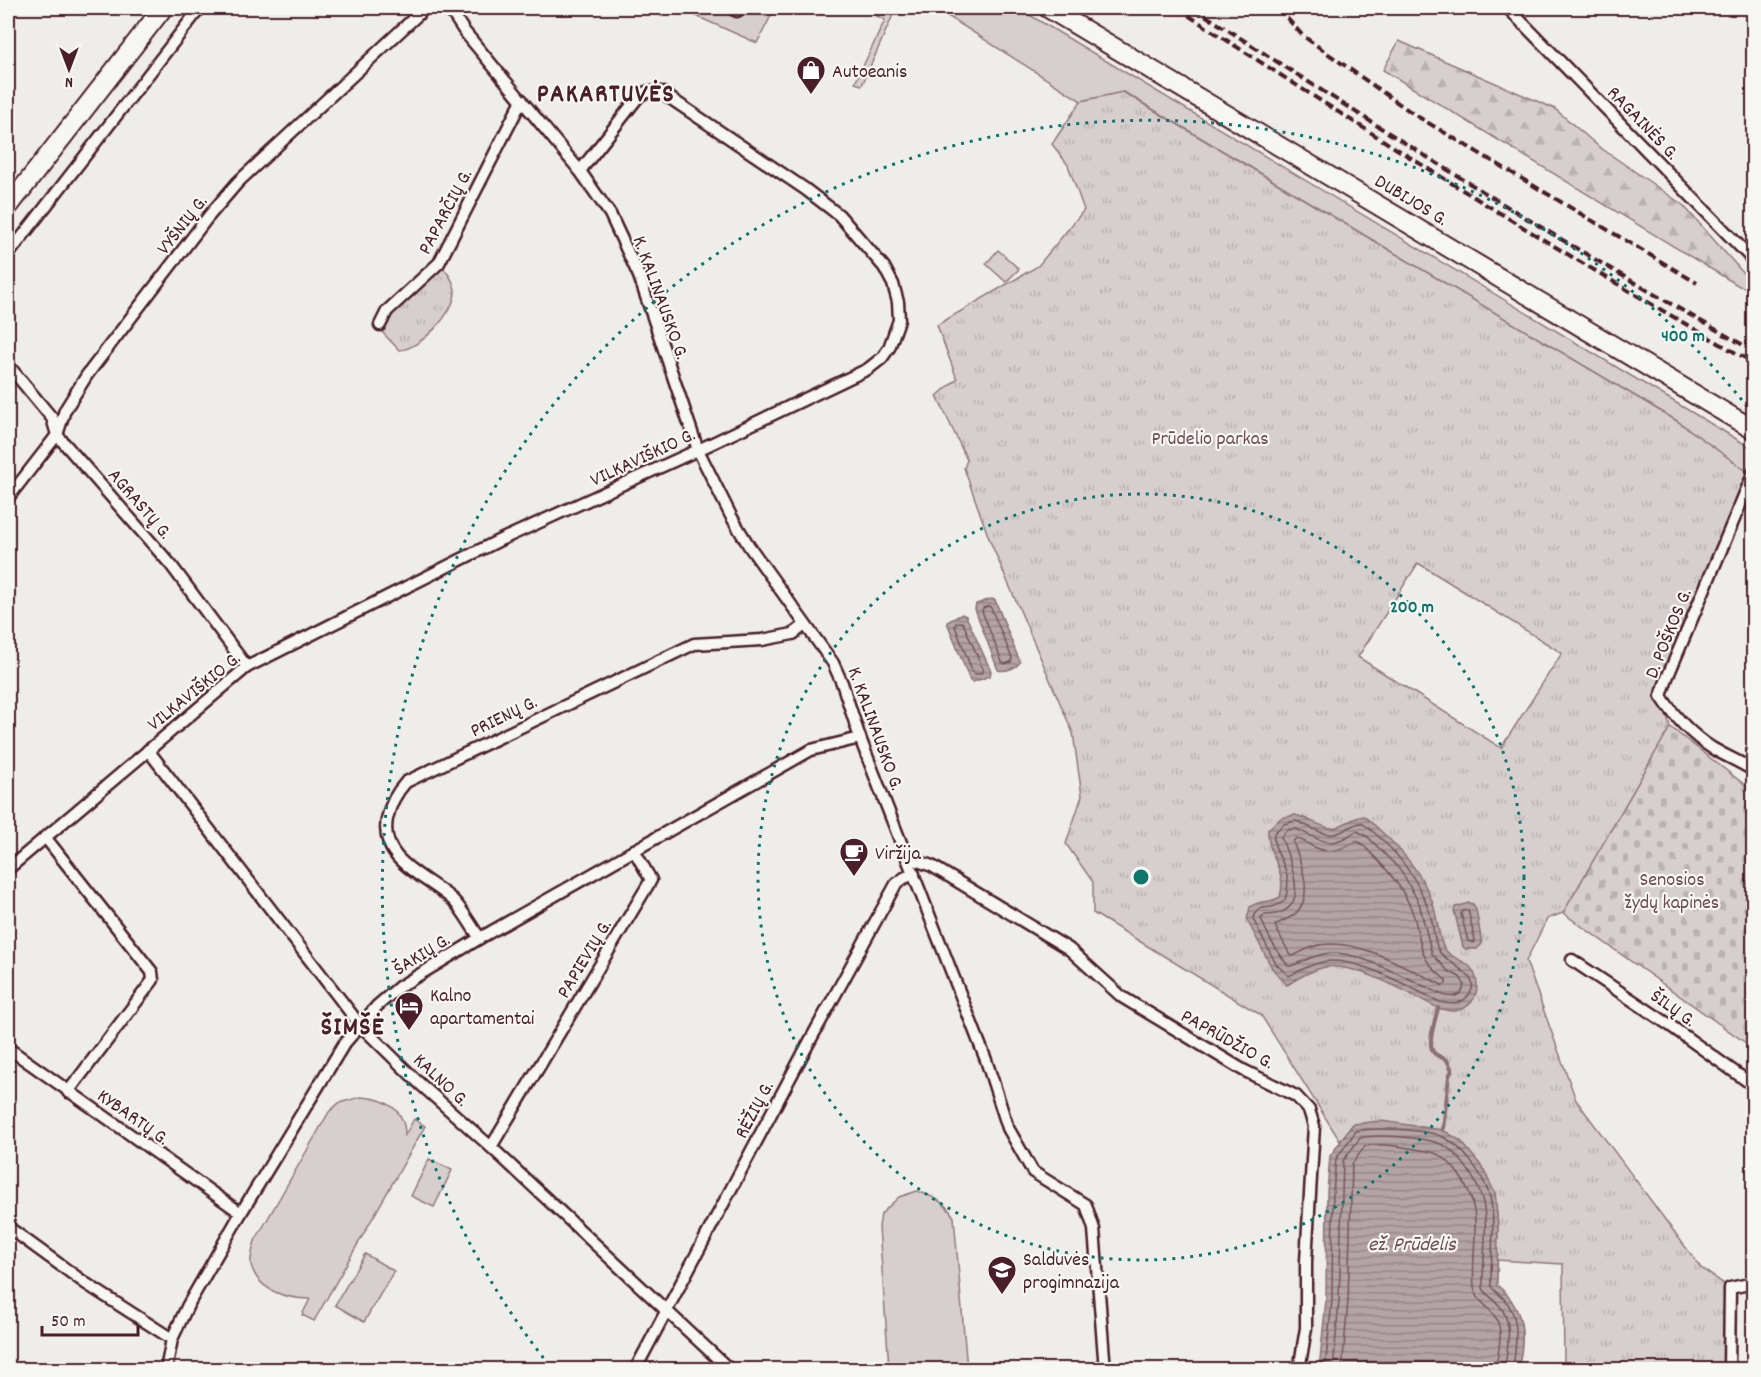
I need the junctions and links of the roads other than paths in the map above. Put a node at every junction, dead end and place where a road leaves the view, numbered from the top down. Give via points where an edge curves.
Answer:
1 (163, 8) edge
2 (200, 8) edge
3 (425, 8) edge
4 (449, 8) edge
5 (1048, 8) edge
6 (1508, 8) edge
7 (522, 100) junction
8 (580, 171) junction
9 (8, 207) edge
10 (8, 255) edge
11 (1754, 261) edge
12 (380, 325) dead end
13 (8, 365) edge
14 (1754, 430) edge
15 (57, 435) junction
16 (698, 450) junction
17 (1754, 472) edge
18 (8, 498) edge
19 (805, 625) junction
20 (247, 667) junction
21 (860, 738) junction
22 (148, 750) junction
23 (1754, 771) edge
24 (45, 837) junction
25 (634, 850) junction
26 (909, 862) junction
27 (8, 869) edge
28 (914, 874) junction
29 (480, 938) junction
30 (1572, 960) dead end
31 (360, 1025) junction
32 (8, 1048) edge
33 (1754, 1086) edge
34 (68, 1092) junction
35 (491, 1147) junction
36 (241, 1213) junction
37 (8, 1227) edge
38 (1754, 1283) edge
39 (666, 1310) junction
40 (172, 1339) junction
41 (166, 1370) edge
42 (635, 1370) edge
43 (730, 1370) edge
44 (1105, 1370) edge
45 (1299, 1370) edge
46 (1729, 1370) edge

1 - 9 main road
2 - 10 street
3 - 15 street, VYŠNIŲ G. via 238,182 87,375 65,410
4 - 7 street, K. KALINAUSKO G.
5 - 14 main road, DUBIJOS G.
6 - 11 street, RAGAINĖS G.
7 - 8 street, K. KALINAUSKO G.
7 - 12 street, PAPARČIŲ G. via 439,263 387,311
8 - 16 street, K. KALINAUSKO G. via 610,214 639,276
8 - 16 street, VILKAVIŠKIO G. via 639,96 661,92 839,215 884,267 893,284 900,320 882,358 868,369
13 - 15 street, AGRASTŲ G. via 52,418
15 - 18 street, VYŠNIŲ G.
15 - 20 street, AGRASTŲ G. via 171,565
16 - 19 street, K. KALINAUSKO G. via 731,516
16 - 20 street, VILKAVIŠKIO G. via 498,541
17 - 23 street, D. POŠKOS G. via 1662,696 1695,735
19 - 21 street, K. KALINAUSKO G. via 833,663
19 - 29 street, PRIENŲ G. via 793,634 762,640 694,644 405,782 389,806 388,845 402,863 454,900
20 - 22 street, VILKAVIŠKIO G.
21 - 25 street, ŠAKIŲ G. via 811,750
21 - 26 street, K. KALINAUSKO G.
22 - 24 street, VILKAVIŠKIO G.
22 - 31 street, KALNO G.
24 - 27 street, VILKAVIŠKIO G.
24 - 34 street via 152,972 153,980
25 - 29 street, ŠAKIŲ G.
25 - 35 street, PAPIEVIŲ G. via 651,880
26 - 28 street, K. KALINAUSKO G.
26 - 45 street, PAPRŪDŽIO G. via 932,866 1069,949 1122,997 1243,1070 1280,1086 1309,1110 1314,1126 1306,1328
28 - 39 street, RĖŽIŲ G. via 896,884
28 - 44 street, K. KALINAUSKO G. via 1008,1128 1033,1172 1086,1205 1094,1229
29 - 31 street, ŠAKIŲ G. via 399,987
30 - 33 street, ŠILŲ G.
31 - 35 street, KALNO G.
31 - 36 street, ŠAKIŲ G. via 344,1044
32 - 34 street, KYBARTŲ G.
34 - 36 street, KYBARTŲ G.
35 - 39 street, KALNO G.
36 - 40 street, ŠAKIŲ G.
37 - 40 street
38 - 46 street via 1730,1288
39 - 42 street, RĖŽIŲ G.
39 - 43 street, KALNO G.
40 - 41 street, ŠAKIŲ G.

